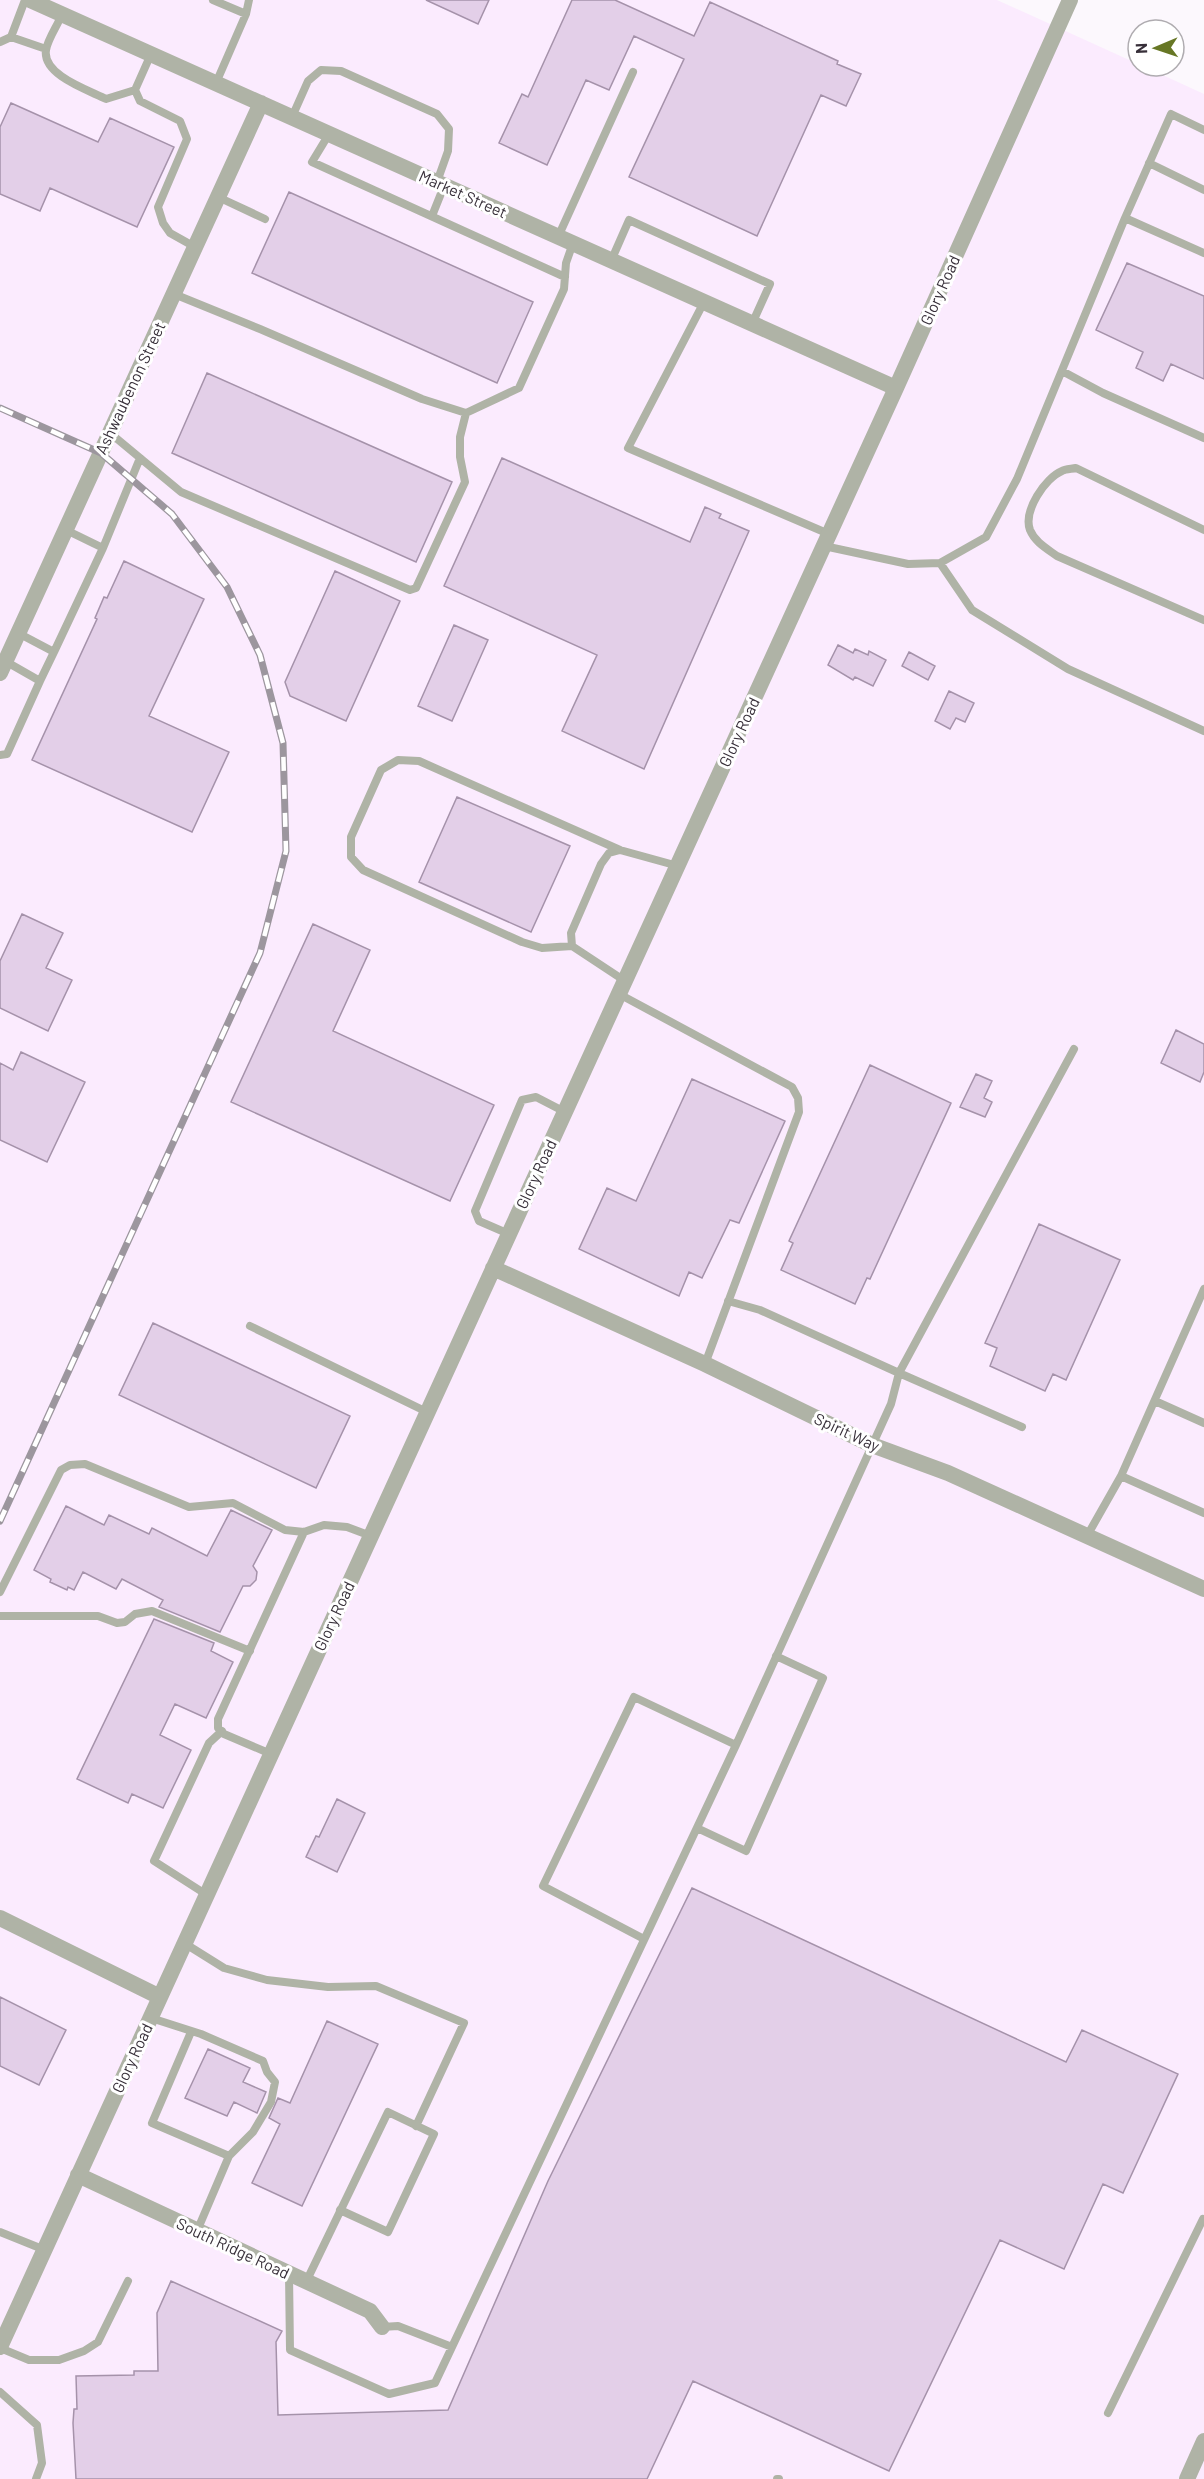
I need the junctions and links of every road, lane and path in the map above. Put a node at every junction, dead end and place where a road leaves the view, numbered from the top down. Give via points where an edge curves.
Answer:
1 (25, 0) edge
2 (30, 0) edge
3 (213, 0) edge
4 (249, 0) edge
5 (1070, 0) edge
6 (57, 8) edge
7 (246, 14) junction
8 (11, 37) junction
9 (0, 42) edge
10 (46, 49) junction
11 (151, 54) junction
12 (633, 72) dead end
13 (216, 83) junction
14 (135, 90) junction
15 (261, 104) junction
16 (292, 117) junction
17 (1204, 130) edge
18 (329, 134) junction
19 (1149, 163) junction
20 (440, 184) junction
21 (1204, 190) edge
22 (218, 197) junction
23 (432, 216) junction
24 (1125, 218) junction
25 (266, 219) dead end
26 (566, 240) junction
27 (195, 247) junction
28 (1204, 253) edge
29 (611, 261) junction
30 (565, 277) junction
31 (174, 294) junction
32 (704, 302) junction
33 (752, 324) junction
34 (1062, 371) junction
35 (896, 388) junction
36 (466, 413) junction
37 (110, 433) junction
38 (1204, 438) edge
39 (140, 458) junction
40 (66, 530) junction
41 (1204, 530) edge
42 (827, 540) junction
43 (103, 548) junction
44 (940, 563) junction
45 (1204, 620) edge
46 (18, 633) junction
47 (54, 651) junction
48 (3, 667) edge
49 (40, 681) junction
50 (1204, 731) edge
51 (0, 755) edge
52 (620, 850) junction
53 (678, 866) junction
54 (572, 946) junction
55 (622, 987) junction
56 (1074, 1049) dead end
57 (565, 1112) junction
58 (509, 1234) junction
59 (494, 1268) junction
60 (1204, 1288) edge
61 (728, 1301) junction
62 (250, 1326) dead end
63 (705, 1364) junction
64 (899, 1373) junction
65 (1155, 1401) junction
66 (428, 1412) junction
67 (1204, 1423) edge
68 (1022, 1427) dead end
69 (872, 1445) junction
70 (1121, 1476) junction
71 (1204, 1513) edge
72 (304, 1532) junction
73 (371, 1536) junction
74 (1087, 1536) junction
75 (1204, 1588) edge
76 (0, 1592) edge
77 (0, 1616) edge
78 (250, 1651) junction
79 (776, 1656) junction
80 (222, 1731) junction
81 (736, 1745) junction
82 (271, 1754) junction
83 (697, 1828) junction
84 (207, 1894) junction
85 (0, 1918) edge
86 (644, 1940) junction
87 (184, 1943) junction
88 (160, 1997) junction
89 (151, 2018) junction
90 (191, 2032) junction
91 (416, 2126) junction
92 (229, 2156) junction
93 (78, 2175) junction
94 (340, 2210) junction
95 (1204, 2219) edge
96 (197, 2231) junction
97 (0, 2232) edge
98 (45, 2250) junction
99 (289, 2274) junction
100 (128, 2281) dead end
101 (306, 2282) junction
102 (382, 2327) joint
103 (0, 2347) edge
104 (452, 2347) junction
105 (0, 2392) edge
106 (1108, 2413) dead end
107 (1204, 2441) edge
108 (36, 2479) edge
109 (1186, 2479) edge

1 - 8 lane
2 - 6 street, Market Street
3 - 7 lane
4 - 7 lane
5 - 35 street, Glory Road
6 - 10 lane
6 - 11 street, Market Street
7 - 13 lane
8 - 9 lane
8 - 10 lane
10 - 14 lane via 47,60 58,75 106,99
11 - 13 street, Market Street
11 - 14 lane
12 - 26 lane
13 - 15 street, Market Street
14 - 27 lane via 140,101 180,121 187,139 158,207 170,233
15 - 16 street, Market Street
15 - 22 street, Ashwaubenon Street
16 - 18 street, Market Street
16 - 20 lane via 308,81 321,70 341,71 415,104 436,114 449,129
17 - 19 lane via 1171,114
18 - 20 street, Market Street
18 - 23 lane via 312,162
19 - 21 lane
19 - 24 lane
20 - 23 lane
20 - 26 street, Market Street
22 - 25 lane
22 - 27 street, Ashwaubenon Street
23 - 30 lane
24 - 28 lane
24 - 34 lane
26 - 29 street, Market Street
26 - 30 lane
27 - 31 street, Ashwaubenon Street
29 - 32 street, Market Street
29 - 33 lane via 629,220 770,284
30 - 36 lane via 564,290 519,388
31 - 36 lane via 422,399
31 - 37 street, Ashwaubenon Street
32 - 33 street, Market Street
32 - 42 lane via 628,448
33 - 35 street, Market Street
34 - 38 lane
34 - 44 lane via 1017,480 986,537
35 - 42 street, Glory Road
36 - 39 lane via 460,438 465,482 416,588 410,590 181,492
37 - 39 lane
37 - 40 street, Ashwaubenon Street
39 - 43 lane
40 - 43 lane
40 - 46 street, Ashwaubenon Street
41 - 45 lane via 1076,468 1061,471 1041,488 1030,513 1029,528 1038,543 1057,556
42 - 44 lane via 908,564
42 - 53 street, Glory Road
43 - 47 lane
44 - 50 lane via 972,610 1068,669
46 - 47 lane
46 - 48 street, Ashwaubenon Street
47 - 49 lane
48 - 49 lane
49 - 51 lane via 7,754
52 - 53 lane
52 - 54 lane via 609,853 601,864 571,933
52 - 54 lane via 419,761 398,760 381,770 351,837 351,856 363,870 522,942 542,948
53 - 55 street, Glory Road
54 - 55 lane
55 - 57 street, Glory Road
55 - 61 lane via 792,1087 798,1098 799,1112
56 - 64 lane
57 - 58 street, Glory Road
57 - 58 lane via 536,1097 522,1100 475,1211 479,1221
58 - 59 street, Glory Road
59 - 63 street, Spirit Way
59 - 66 street, Glory Road
60 - 65 lane
61 - 63 lane
61 - 64 lane via 760,1310
62 - 66 lane
63 - 69 street, Spirit Way
64 - 68 lane
64 - 69 lane via 891,1404
65 - 67 lane
65 - 70 lane
66 - 73 street, Glory Road
69 - 74 street, Spirit Way via 948,1473
69 - 79 lane
70 - 71 lane
70 - 74 lane
72 - 73 lane via 324,1525 347,1527
72 - 76 lane via 285,1530 232,1503 189,1507 85,1464 70,1465 61,1470
72 - 78 lane
73 - 82 street, Glory Road
74 - 75 street, Spirit Way
77 - 78 lane via 98,1616 117,1623 153,1611
78 - 80 lane via 218,1719
79 - 81 lane
79 - 83 lane via 823,1678 746,1851
80 - 82 lane
80 - 84 lane via 209,1743 154,1861
81 - 83 lane
81 - 86 lane via 634,1697 543,1886
82 - 84 street, Glory Road
83 - 86 lane
84 - 87 street, Glory Road
85 - 88 street
86 - 104 lane
87 - 88 street, Glory Road
87 - 91 lane via 224,1968 256,1977 327,1987 376,1986 464,2023
88 - 89 street, Glory Road
89 - 90 lane
89 - 93 street, Glory Road
90 - 92 lane via 152,2123
90 - 92 lane via 263,2061 274,2082 271,2102 253,2132
91 - 94 lane via 388,2112
91 - 94 lane via 434,2134 388,2232
92 - 96 lane
93 - 96 street, South Ridge Road
93 - 98 street, Glory Road
94 - 101 lane
95 - 106 lane
96 - 99 street, South Ridge Road
97 - 98 lane
98 - 103 street, Glory Road
99 - 101 street, South Ridge Road
99 - 104 lane via 290,2350 300,2355 389,2394 435,2383
100 - 103 lane via 98,2342 84,2351 59,2360 29,2360
101 - 102 street, South Ridge Road via 370,2311
102 - 104 lane via 398,2326
105 - 108 lane via 37,2425 42,2463
107 - 109 street

